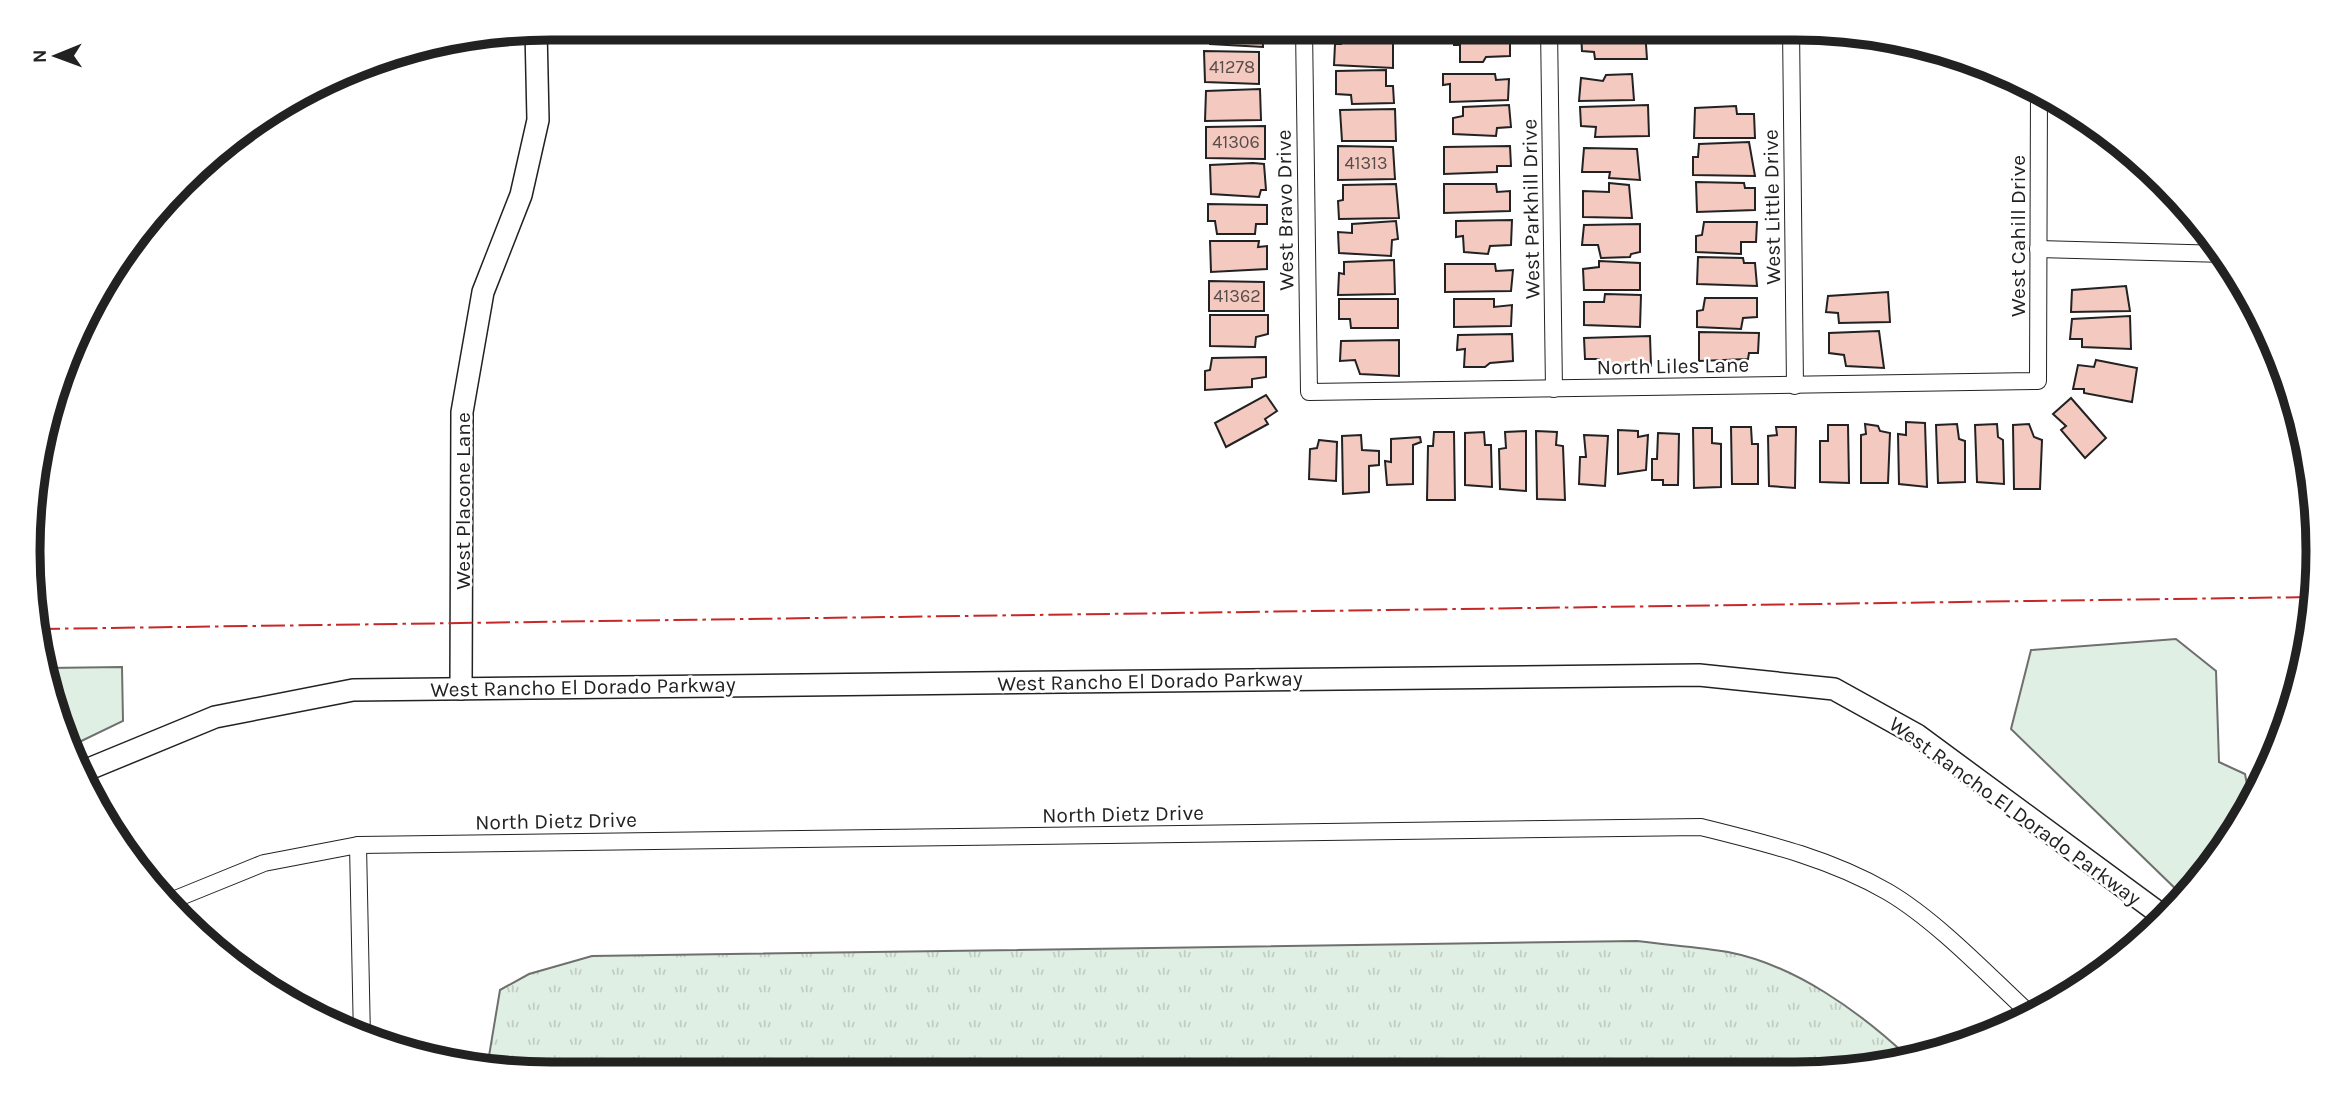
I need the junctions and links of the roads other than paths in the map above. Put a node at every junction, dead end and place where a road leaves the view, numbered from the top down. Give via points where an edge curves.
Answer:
1 (536, 40) edge
2 (1304, 40) edge
3 (1549, 40) edge
4 (1791, 40) edge
5 (2039, 103) edge
6 (2038, 249) junction
7 (2210, 254) edge
8 (2038, 381) joint
9 (1795, 386) junction
10 (1554, 388) junction
11 (1309, 392) joint
12 (461, 689) junction
13 (89, 769) edge
14 (358, 845) junction
15 (177, 898) edge
16 (2157, 911) edge
17 (2023, 1008) edge
18 (362, 1025) edge

1 - 12 street, West Placone Lane via 537,120 521,195 483,292 462,412
2 - 11 street, West Bravo Drive
3 - 10 street, West Parkhill Drive
4 - 9 street, West Little Drive
5 - 6 street, West Cahill Drive
6 - 7 street
6 - 8 street, West Cahill Drive
8 - 9 street, North Liles Lane
9 - 10 street, North Liles Lane
10 - 11 street, North Liles Lane
12 - 13 street, West Rancho El Dorado Parkway via 353,690 215,717
12 - 16 street, West Rancho El Dorado Parkway via 1699,675 1834,689 1917,735
14 - 15 street, North Dietz Drive via 264,863
14 - 17 street, North Dietz Drive via 1701,827 1784,847 1889,893 1950,940
14 - 18 street

